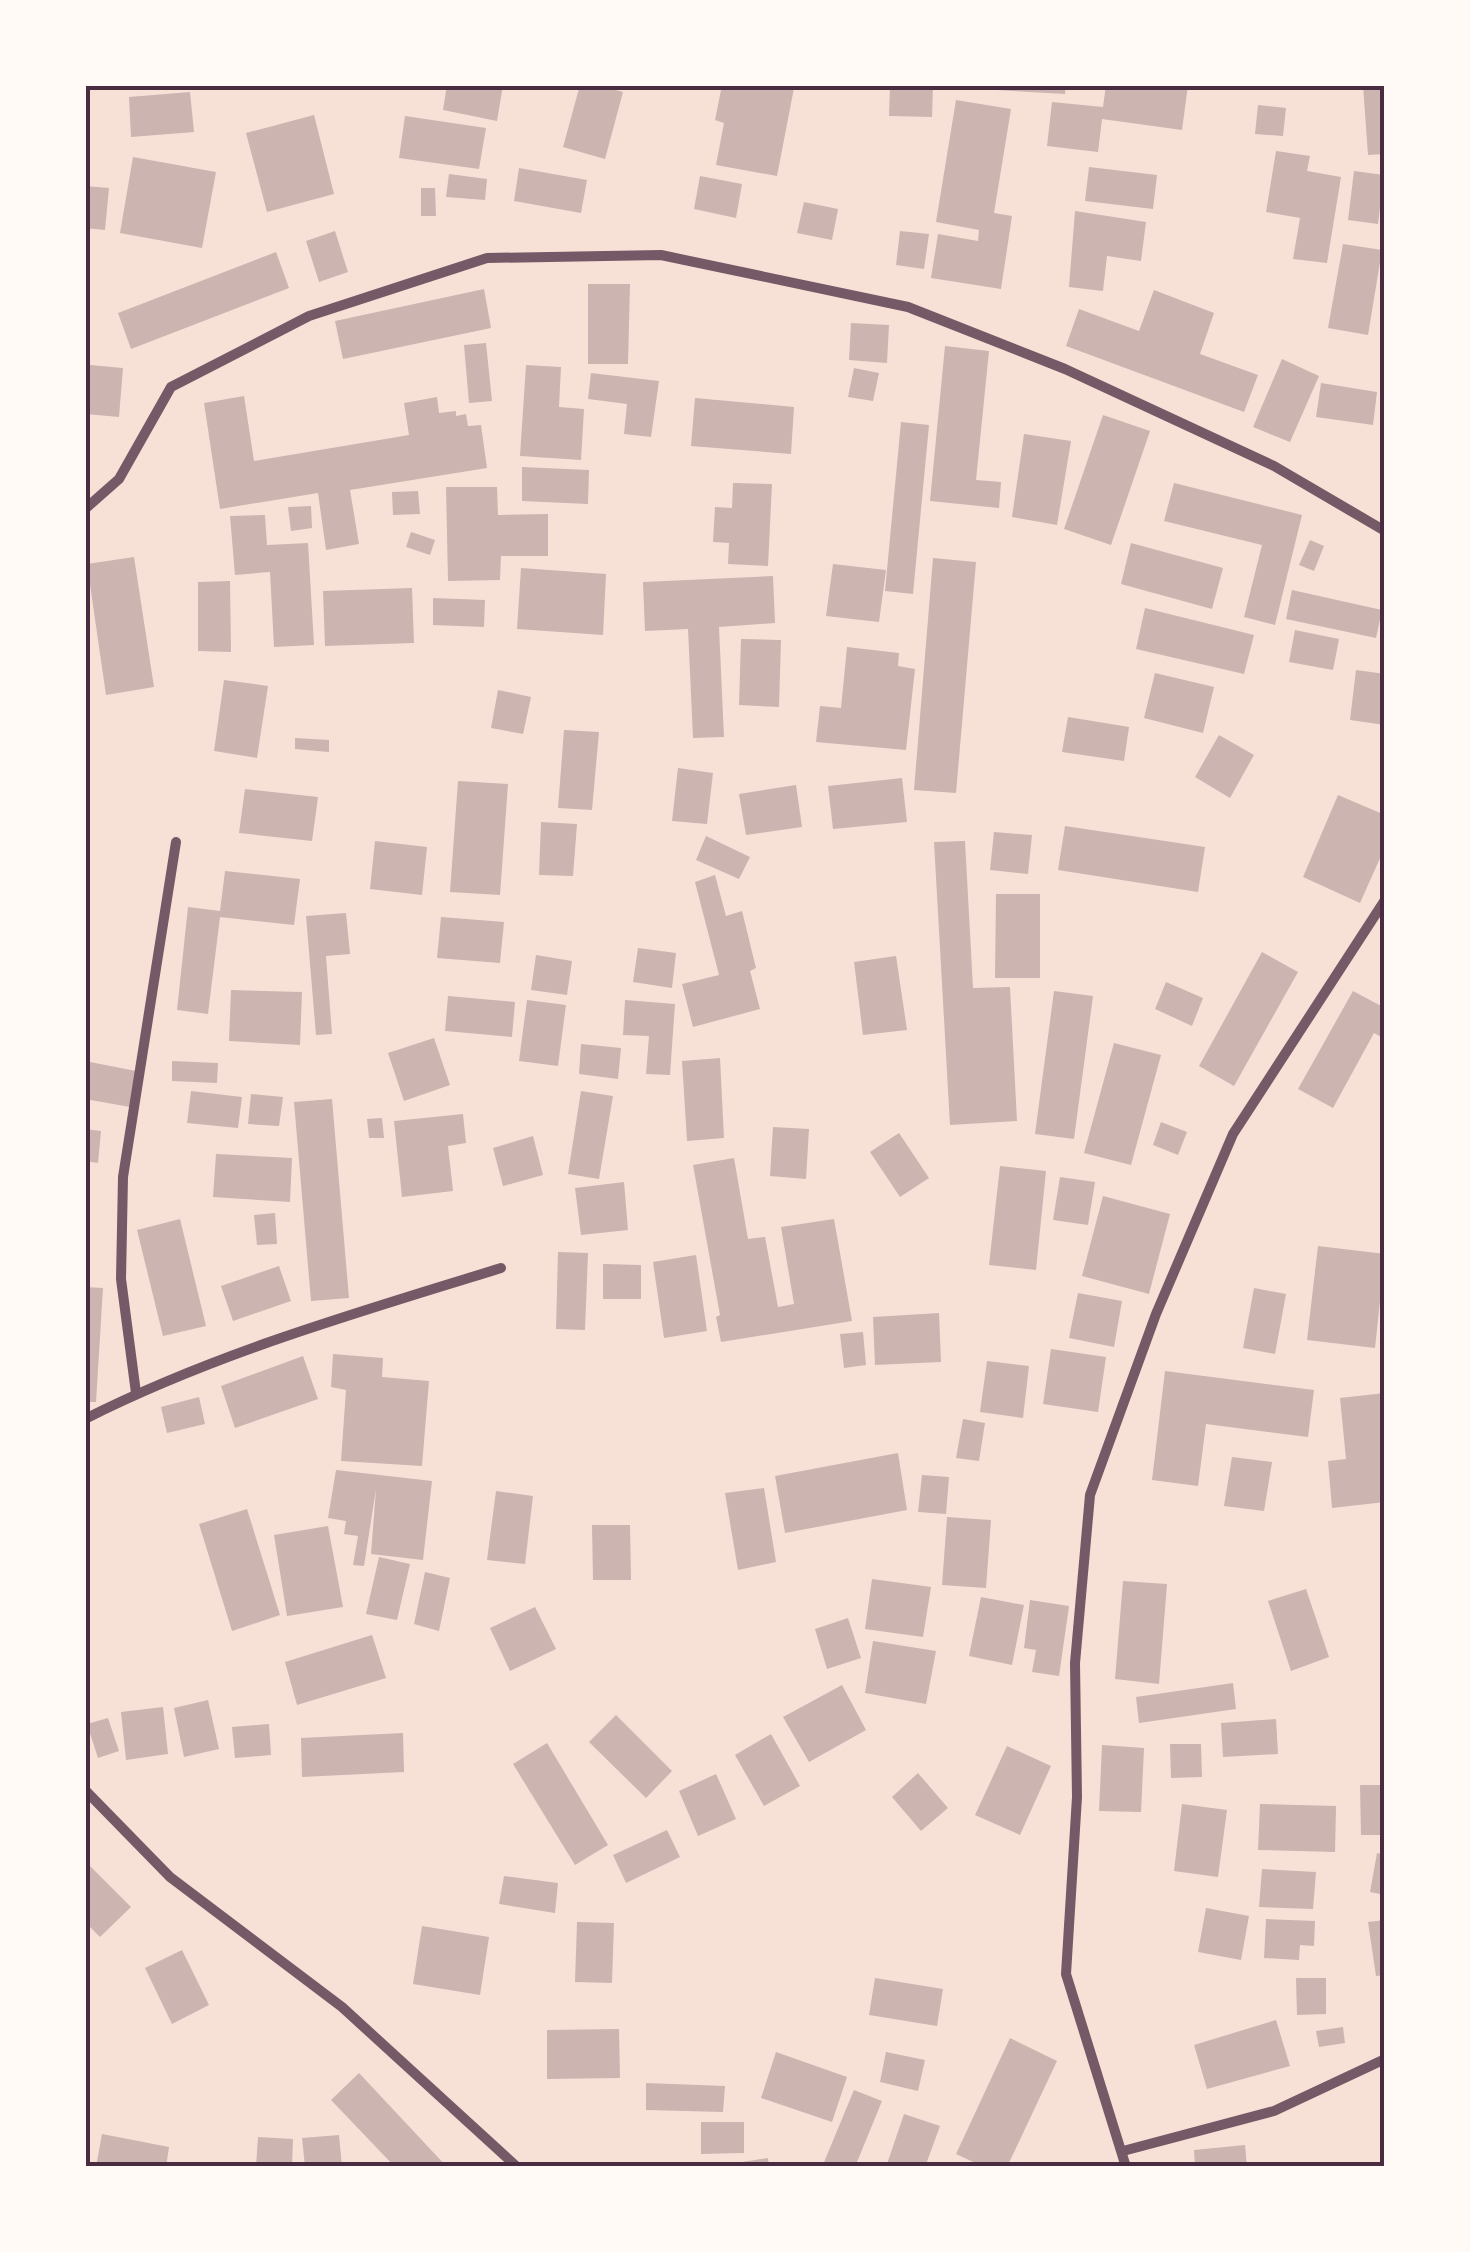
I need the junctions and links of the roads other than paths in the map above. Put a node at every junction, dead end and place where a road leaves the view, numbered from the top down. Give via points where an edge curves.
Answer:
1 (85, 508) edge
2 (1385, 531) edge
3 (176, 842) dead end
4 (1385, 900) edge
5 (501, 1268) dead end
6 (136, 1393) junction
7 (85, 1419) edge
8 (85, 1790) edge
9 (1385, 2059) edge
10 (1123, 2151) junction
11 (518, 2167) edge
12 (1126, 2167) edge

1 - 2 street via 119,479 170,386 309,316 487,258 660,255 908,308 1065,369 1256,458
3 - 6 street via 123,1177 121,1278
4 - 10 street via 1232,1134 1090,1495 1074,1663 1077,1797 1066,1974
5 - 6 street via 248,1348
6 - 7 street
8 - 11 street via 170,1878 342,2007
9 - 10 street via 1274,2111
10 - 12 street

